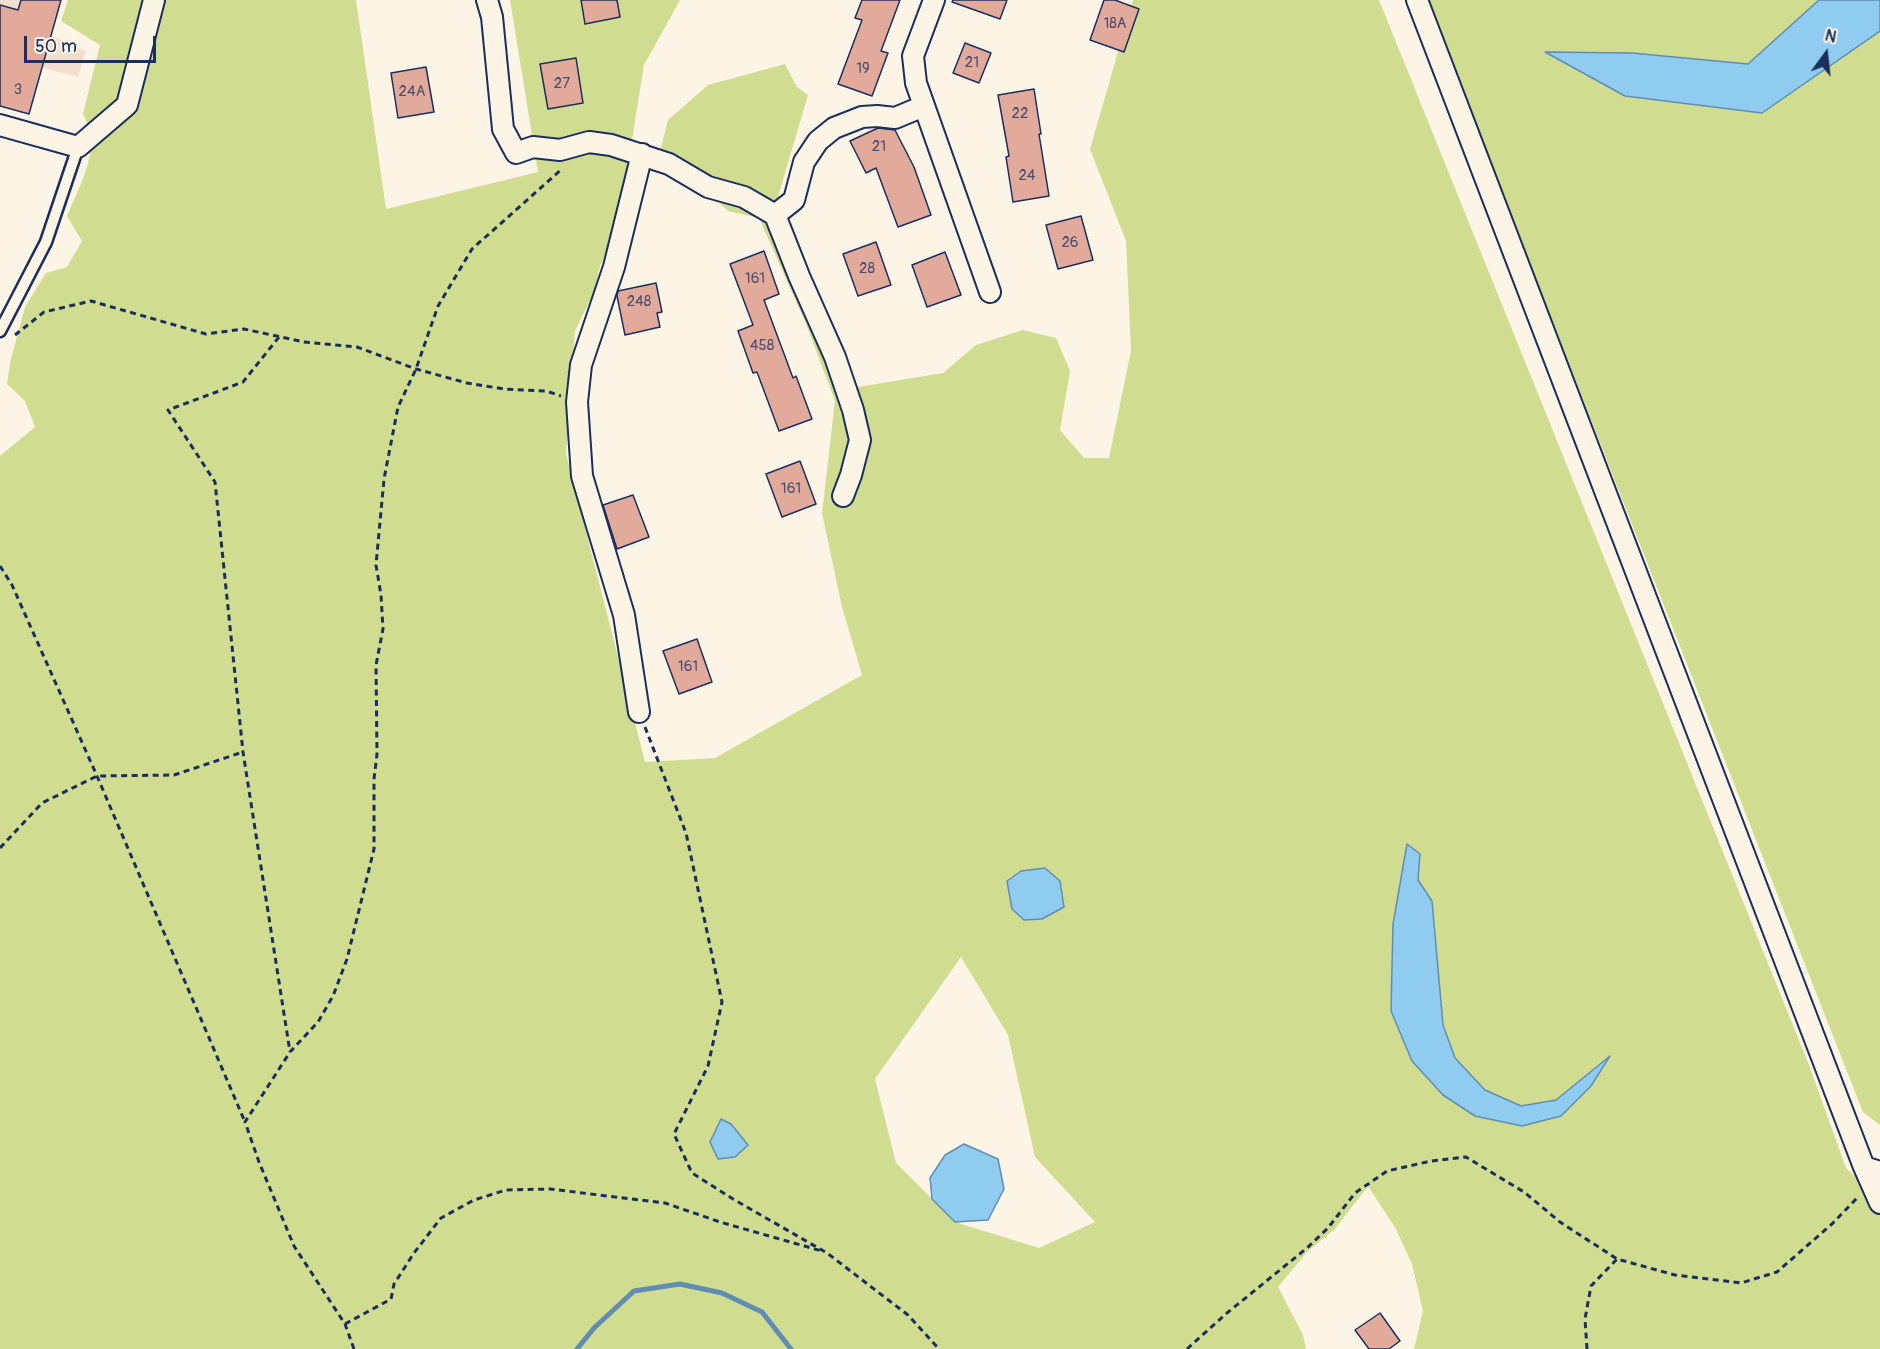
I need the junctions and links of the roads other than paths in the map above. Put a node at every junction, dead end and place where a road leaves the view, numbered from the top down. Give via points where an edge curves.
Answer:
1 (154, 0) edge
2 (487, 0) edge
3 (934, 0) edge
4 (1417, 0) edge
5 (924, 106) junction
6 (0, 125) edge
7 (78, 147) junction
8 (642, 154) junction
9 (775, 215) junction
10 (990, 292) dead end
11 (0, 331) edge
12 (843, 496) dead end
13 (639, 712) road end
14 (1872, 1170) edge
15 (1880, 1203) edge

1 - 7 street via 127,105
2 - 8 street via 503,129 516,153 533,147 560,150 589,142
3 - 5 street via 913,56
4 - 14 street
5 - 9 street via 896,118 862,117 834,128 818,141 804,162 794,200
5 - 10 street
6 - 7 street
7 - 11 lane via 46,242
8 - 9 street via 669,164 708,188 744,197
8 - 13 street via 614,267 581,364 577,402 582,476 624,615
9 - 12 street via 853,410 860,440
14 - 15 street

